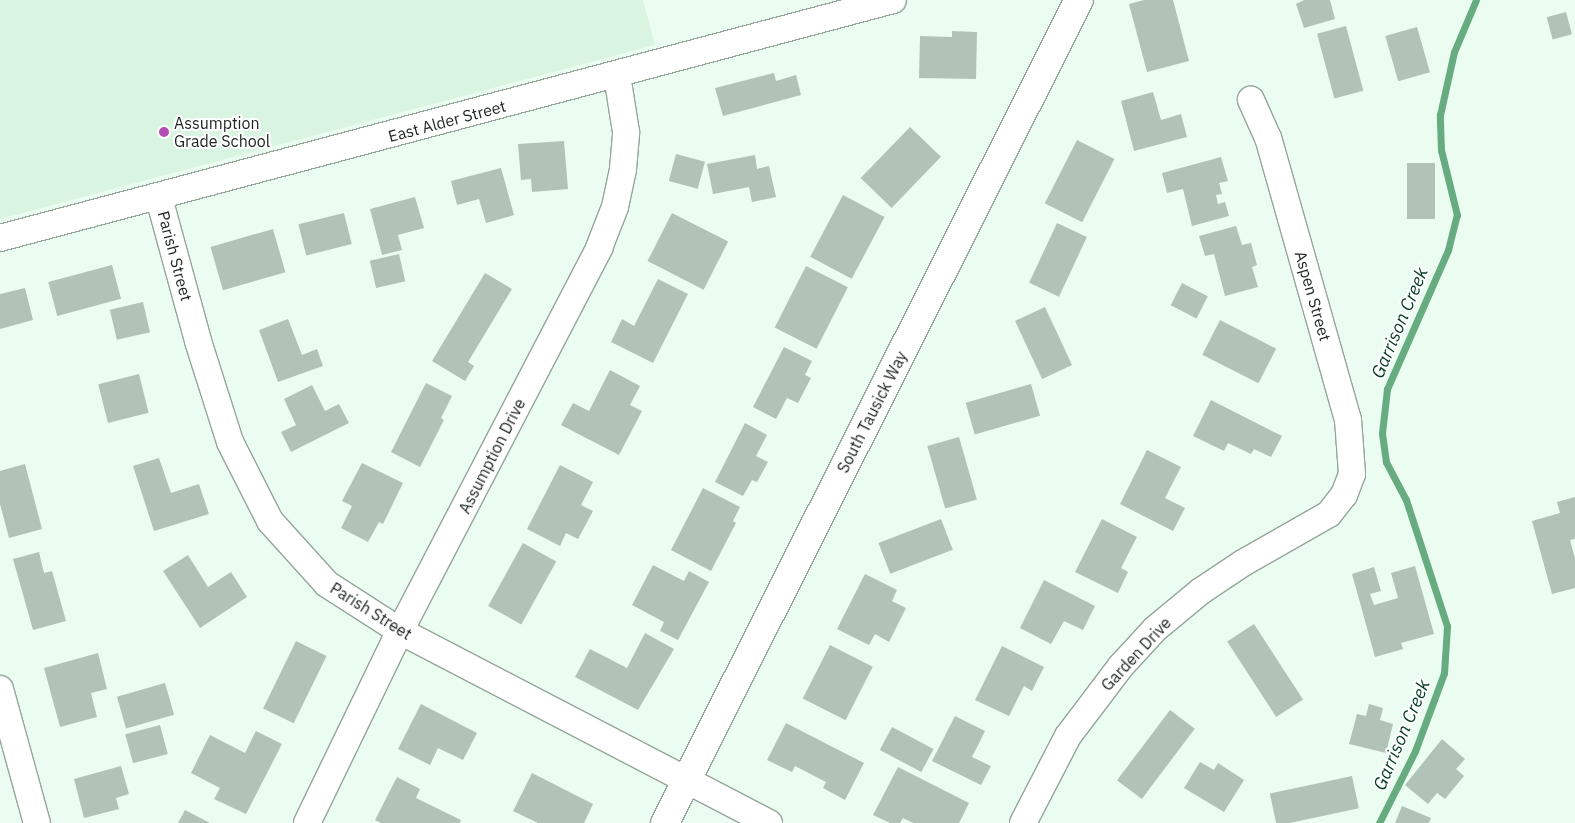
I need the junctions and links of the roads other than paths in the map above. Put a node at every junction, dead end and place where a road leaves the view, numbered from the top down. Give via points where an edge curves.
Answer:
1 (893, 0) edge
2 (1078, 0) edge
3 (617, 75) junction
4 (1251, 100) dead end
5 (159, 198) junction
6 (0, 238) edge
7 (1344, 495) joint
8 (400, 631) junction
9 (0, 689) edge
10 (686, 782) junction
11 (37, 823) edge
12 (307, 823) edge
13 (665, 823) edge
14 (769, 823) edge
15 (1023, 823) edge

1 - 3 street, East Alder Street
2 - 10 main road, South Tausick Way
3 - 5 street, East Alder Street
3 - 8 street, Assumption Drive via 626,132 623,170 615,207 577,291
4 - 7 street, Aspen Street via 1268,138 1348,420 1352,474
5 - 6 street, East Alder Street
5 - 8 street, Parish Street via 215,397 249,485 270,521 327,584
7 - 15 street, Garden Drive via 1329,514 1222,577 1155,628 1121,666 1068,736
8 - 10 street, Parish Street
8 - 12 street, Assumption Drive
9 - 11 street
10 - 13 main road, South Tausick Way
10 - 14 street, Parish Street

